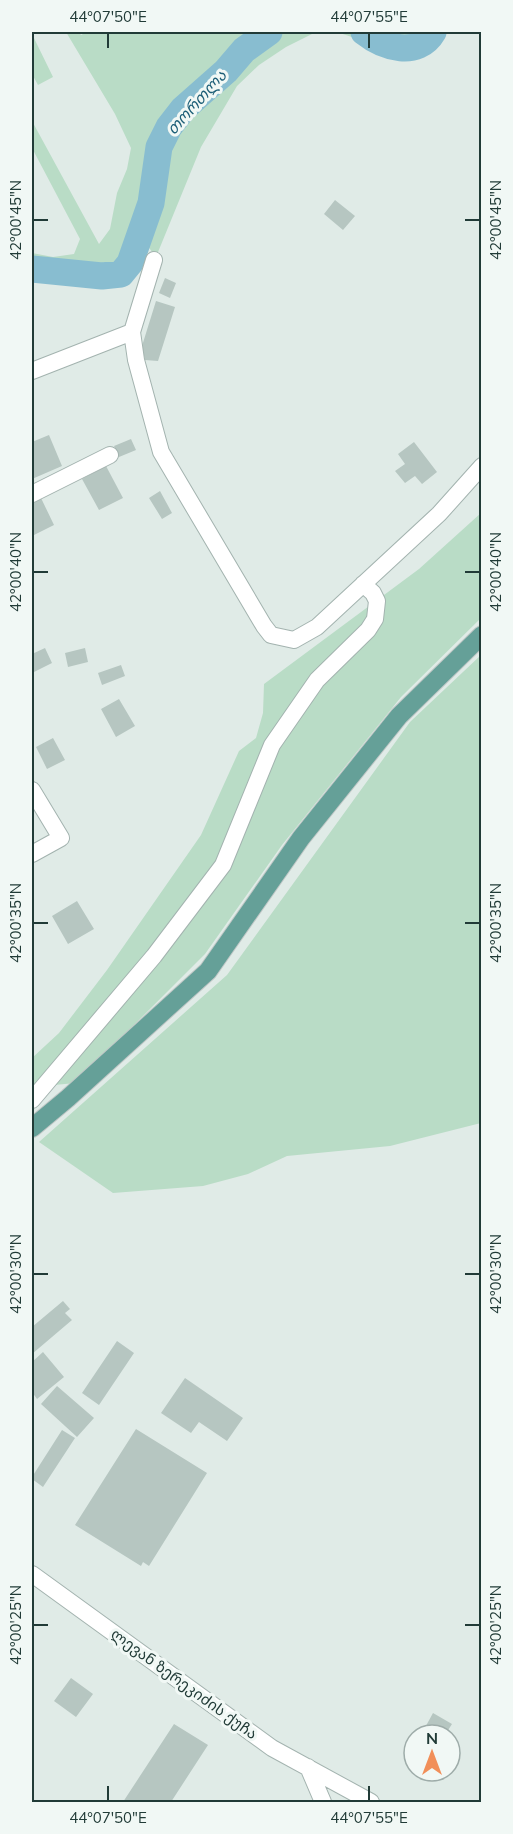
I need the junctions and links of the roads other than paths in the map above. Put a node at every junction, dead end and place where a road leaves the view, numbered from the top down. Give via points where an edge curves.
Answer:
1 (154, 260) dead end
2 (132, 332) junction
3 (32, 371) edge
4 (110, 454) dead end
5 (482, 466) edge
6 (32, 494) edge
7 (363, 584) junction
8 (482, 635) edge
9 (32, 790) edge
10 (32, 854) edge
11 (32, 1100) edge
12 (32, 1128) edge
13 (32, 1574) edge
14 (308, 1767) junction
15 (323, 1803) edge
16 (371, 1803) edge

1 - 2 street
2 - 3 street
2 - 7 street via 135,360 161,452 272,635 294,640 317,627
4 - 6 street
5 - 7 street via 439,514
7 - 11 street via 377,601 375,619 317,680 272,745 223,865 154,956
8 - 12 main road via 399,716 301,838 208,972
9 - 10 street via 61,838
13 - 14 street, ლევან ზერეკიძის ქუჩა via 272,1748
14 - 15 street
14 - 16 street, ლევან ზერეკიძის ქუჩა

